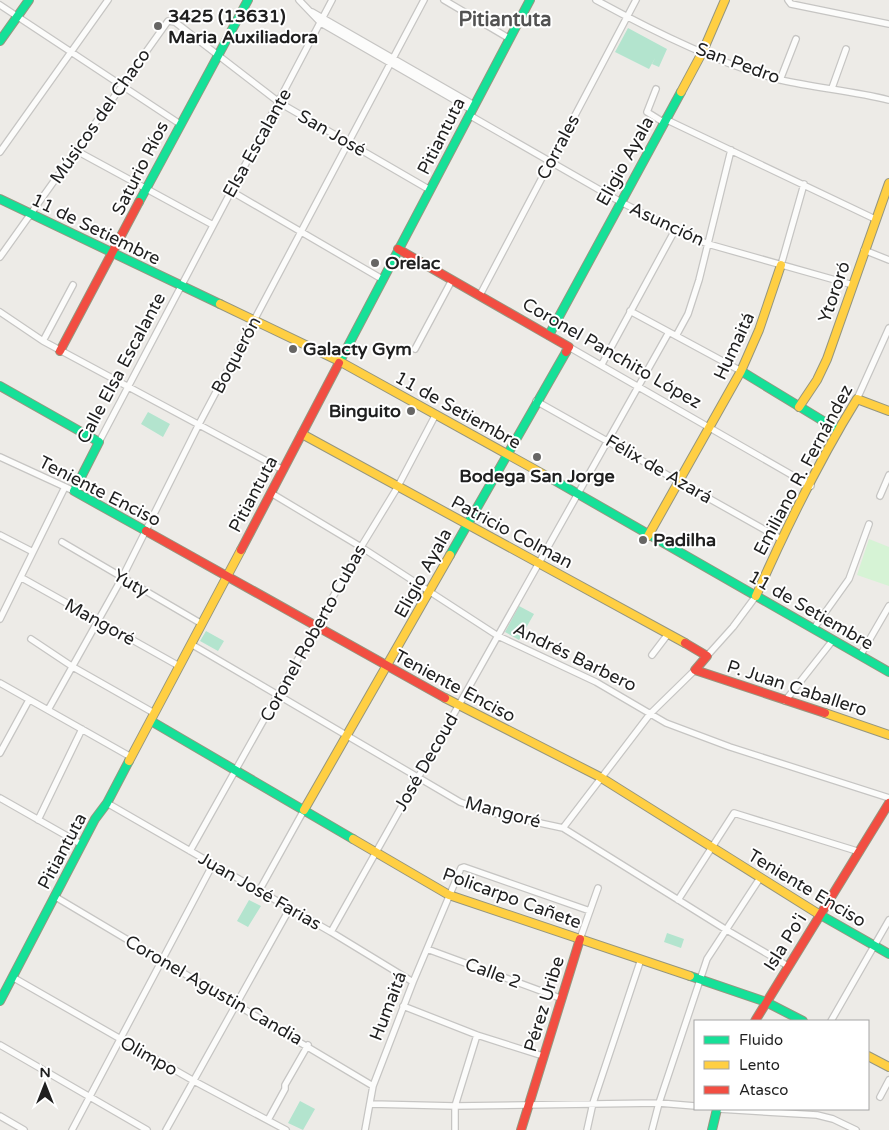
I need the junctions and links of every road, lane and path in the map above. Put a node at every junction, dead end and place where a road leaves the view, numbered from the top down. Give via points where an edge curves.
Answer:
1 (29, 0) edge
2 (108, 0) edge
3 (248, 0) edge
4 (299, 0) edge
5 (332, 0) edge
6 (424, 0) edge
7 (444, 0) edge
8 (530, 0) edge
9 (596, 0) edge
10 (636, 0) edge
11 (725, 0) edge
12 (788, 0) edge
13 (0, 5) edge
14 (18, 16) junction
15 (627, 17) junction
16 (322, 21) junction
17 (165, 23) joint
18 (889, 24) edge
19 (510, 39) junction
20 (796, 39) dead end
21 (0, 41) edge
22 (846, 48) dead end
23 (70, 51) junction
24 (703, 51) junction
25 (217, 53) junction
26 (393, 58) junction
27 (390, 64) junction
28 (780, 80) junction
29 (122, 85) junction
30 (832, 88) junction
31 (656, 89) dead end
32 (889, 100) edge
33 (280, 103) junction
34 (472, 110) junction
35 (664, 121) junction
36 (180, 124) junction
37 (348, 142) junction
38 (75, 150) junction
39 (731, 150) junction
40 (0, 152) edge
41 (551, 160) junction
42 (804, 184) junction
43 (889, 185) edge
44 (145, 189) junction
45 (430, 190) junction
46 (231, 191) junction
47 (0, 199) edge
48 (619, 201) junction
49 (30, 214) junction
50 (875, 219) junction
51 (213, 225) junction
52 (675, 230) junction
53 (301, 232) junction
54 (708, 244) junction
55 (398, 249) junction
56 (864, 250) junction
57 (114, 254) junction
58 (0, 257) edge
59 (889, 260) edge
60 (781, 265) junction
61 (382, 279) junction
62 (452, 280) junction
63 (73, 285) dead end
64 (853, 285) junction
65 (181, 286) junction
66 (480, 295) junction
67 (630, 311) junction
68 (0, 312) edge
69 (254, 321) junction
70 (889, 330) edge
71 (669, 332) junction
72 (549, 335) junction
73 (676, 336) junction
74 (42, 341) junction
75 (569, 347) junction
76 (415, 349) dead end
77 (60, 351) junction
78 (339, 361) junction
79 (602, 364) junction
80 (741, 371) junction
81 (638, 385) junction
82 (0, 386) edge
83 (129, 386) junction
84 (857, 400) junction
85 (536, 401) junction
86 (799, 407) junction
87 (889, 411) edge
88 (436, 414) junction
89 (199, 424) junction
90 (710, 426) junction
91 (838, 430) junction
92 (302, 434) junction
93 (608, 440) junction
94 (99, 442) junction
95 (508, 454) junction
96 (0, 457) edge
97 (283, 470) junction
98 (889, 474) edge
99 (679, 480) junction
100 (811, 486) junction
101 (65, 487) junction
102 (397, 488) junction
103 (74, 491) junction
104 (271, 493) junction
105 (579, 495) junction
106 (880, 496) dead end
107 (467, 524) junction
108 (869, 524) dead end
109 (146, 531) junction
110 (0, 535) edge
111 (648, 536) junction
112 (781, 539) junction
113 (62, 542) dead end
114 (361, 547) junction
115 (34, 552) junction
116 (538, 564) junction
117 (226, 577) junction
118 (22, 578) junction
119 (122, 578) junction
120 (429, 592) junction
121 (756, 596) junction
122 (889, 606) edge
123 (0, 619) edge
124 (98, 621) junction
125 (202, 624) junction
126 (316, 626) junction
127 (814, 628) junction
128 (668, 634) junction
129 (498, 636) junction
130 (31, 639) dead end
131 (833, 640) junction
132 (191, 644) junction
133 (652, 655) dead end
134 (707, 656) junction
135 (860, 656) junction
136 (179, 666) junction
137 (73, 667) junction
138 (387, 667) junction
139 (695, 670) junction
140 (889, 672) edge
141 (0, 683) edge
142 (279, 696) junction
143 (29, 700) junction
144 (786, 701) junction
145 (459, 706) junction
146 (48, 710) junction
147 (650, 714) junction
148 (153, 717) junction
149 (82, 730) junction
150 (348, 735) junction
151 (889, 735) edge
152 (0, 753) edge
153 (131, 756) junction
154 (236, 769) junction
155 (417, 777) junction
156 (600, 777) junction
157 (0, 798) edge
158 (889, 798) edge
159 (106, 802) junction
160 (889, 804) edge
161 (304, 810) junction
162 (38, 820) junction
163 (563, 828) junction
164 (81, 844) junction
165 (710, 848) junction
166 (190, 851) junction
167 (375, 852) junction
168 (860, 852) junction
169 (213, 864) junction
170 (760, 878) junction
171 (598, 888) dead end
172 (259, 891) junction
173 (449, 895) junction
174 (54, 896) junction
175 (678, 900) junction
176 (290, 908) junction
177 (590, 910) junction
178 (820, 915) junction
179 (889, 920) edge
180 (725, 929) junction
181 (331, 932) junction
182 (580, 939) junction
183 (875, 946) junction
184 (426, 949) junction
185 (889, 954) edge
186 (641, 959) junction
187 (162, 960) junction
188 (788, 966) junction
189 (14, 978) junction
190 (700, 980) junction
191 (413, 982) junction
192 (560, 998) junction
193 (0, 1001) edge
194 (766, 1002) junction
195 (237, 1004) junction
196 (403, 1006) junction
197 (756, 1020) edge
198 (801, 1020) edge
199 (832, 1020) edge
200 (477, 1034) junction
201 (120, 1040) junction
202 (308, 1045) junction
203 (0, 1046) edge
204 (543, 1056) junction
205 (869, 1057) edge
206 (889, 1067) edge
207 (889, 1080) edge
208 (194, 1081) junction
209 (373, 1086) junction
210 (90, 1097) junction
211 (880, 1097) dead end
212 (593, 1103) junction
213 (659, 1103) junction
214 (370, 1104) junction
215 (455, 1106) junction
216 (528, 1106) junction
217 (694, 1106) edge
218 (718, 1110) edge
219 (750, 1110) edge
220 (781, 1111) edge
221 (0, 1116) edge
222 (268, 1120) junction
223 (24, 1130) edge
224 (72, 1130) edge
225 (147, 1130) edge
226 (166, 1130) edge
227 (286, 1130) edge
228 (365, 1130) edge
229 (454, 1130) edge
230 (521, 1130) edge
231 (587, 1130) edge
232 (652, 1130) edge
233 (712, 1130) edge
234 (856, 1130) edge

1 - 14 street
2 - 23 street
3 - 25 street, Saturio Ríos
4 - 16 street, Asunción
5 - 16 street, Elsa Escalante
6 - 26 street, Boquerón
7 - 19 street
8 - 19 street, Pitiantuta
9 - 15 street, San Pedro
10 - 15 street, Corrales
11 - 24 street, Eligio Ayala
12 - 18 street via 791,4
13 - 14 street
14 - 21 street
14 - 23 street
15 - 24 street, San Pedro
15 - 41 street, Corrales
16 - 26 street, Asunción
16 - 27 street, Asunción
16 - 33 street, Elsa Escalante
17 - 25 street, San José via 175,22
17 - 29 street, Músicos del Chaco
19 - 34 street, Pitiantuta
20 - 28 street
22 - 30 street
23 - 29 street
23 - 40 street
24 - 28 street, San Pedro
24 - 35 street, Eligio Ayala
25 - 33 street, San José
25 - 36 street, Saturio Ríos
26 - 27 street, Boquerón
26 - 34 street, Asunción
27 - 34 street, Asunción
27 - 37 street, Boquerón
28 - 30 street, San Pedro
29 - 36 street
29 - 38 street, Músicos del Chaco
30 - 32 street, San Pedro
31 - 35 street via 647,112
33 - 37 street, San José
33 - 46 street, Elsa Escalante
34 - 41 street, Asunción
34 - 45 street, Pitiantuta
35 - 39 street
35 - 48 street, Eligio Ayala
36 - 44 street, Saturio Ríos
37 - 45 street, San José
37 - 53 street, Boquerón
38 - 44 street
38 - 49 street, Músicos del Chaco
39 - 42 street
39 - 54 street
41 - 48 street, Asunción
41 - 66 street, Corrales
42 - 50 street
42 - 60 street, Humaitá
43 - 50 street, Ytororó
44 - 51 street
44 - 57 street, Saturio Ríos
45 - 55 street, Pitiantuta
46 - 51 street, Elsa Escalante
46 - 53 street
47 - 49 street, 11 de Setiembre
48 - 52 street, Asunción
48 - 72 street, Eligio Ayala
49 - 57 street, 11 de Setiembre
49 - 58 street, Músicos del Chaco
50 - 56 street, Ytororó
51 - 65 street, Elsa Escalante
52 - 54 street, Asunción
52 - 67 street
53 - 61 street
53 - 69 street, Boquerón
54 - 60 street, Asunción
54 - 73 street via 688,314
55 - 61 street, Pitiantuta
55 - 62 street, Coronel Panchito López
56 - 59 street
56 - 64 street, Ytororó
57 - 65 street, 11 de Setiembre
57 - 77 street, Saturio Ríos
60 - 64 street, Asunción
60 - 80 street, Humaitá via 760,330
61 - 78 street, Pitiantuta
62 - 66 street, Coronel Panchito López
62 - 76 street
63 - 74 street
64 - 86 street, Ytororó via 824,366
65 - 69 street, 11 de Setiembre
65 - 83 street, Calle Elsa Escalante
66 - 72 street, Coronel Panchito López
67 - 71 street
67 - 79 street
68 - 74 street
69 - 78 street, 11 de Setiembre
69 - 89 street, Boquerón
70 - 84 street, Emiliano R. Fernández
71 - 73 street
71 - 81 street, José Decoud
72 - 75 street, Coronel Panchito López
73 - 80 street
74 - 77 street
75 - 79 street, Coronel Panchito López
75 - 85 street, Eligio Ayala
77 - 83 street
78 - 88 street, 11 de Setiembre
78 - 92 street, Pitiantuta
79 - 81 street, Coronel Panchito López
80 - 86 street
80 - 90 street, Humaitá
81 - 90 street, Coronel Panchito López
81 - 93 street, José Decoud
82 - 94 street
83 - 89 street
83 - 94 street, Calle Elsa Escalante
84 - 87 street
84 - 91 street, Emiliano R. Fernández
85 - 93 street, Félix de Azará
85 - 95 street, Eligio Ayala
86 - 91 street
88 - 95 street, 11 de Setiembre
88 - 102 street, Coronel Roberto Cubas
89 - 97 street
89 - 109 street, Boquerón
90 - 99 street, Humaitá
90 - 100 street, Coronel Panchito López
91 - 100 street, Emiliano R. Fernández
92 - 97 street, Pitiantuta
92 - 102 street, Patricio Colman
93 - 99 street, Félix de Azará
93 - 105 street, José Decoud
94 - 103 street, Calle Elsa Escalante
95 - 105 street, 11 de Setiembre
95 - 107 street, Eligio Ayala
96 - 101 street, Teniente Enciso
97 - 104 street, Pitiantuta
98 - 106 street
99 - 111 street, Humaitá
99 - 112 street, Félix de Azará
100 - 112 street, Emiliano R. Fernández
101 - 103 street, Teniente Enciso
101 - 115 street
102 - 107 street, Patricio Colman
102 - 114 street, Coronel Roberto Cubas
103 - 109 street, Teniente Enciso
104 - 114 street, Andrés Barbero
104 - 117 street, Pitiantuta
105 - 111 street, 11 de Setiembre
105 - 116 street, José Decoud
107 - 116 street, Patricio Colman
107 - 120 street, Eligio Ayala
108 - 127 street via 849,579
109 - 117 street, Teniente Enciso
109 - 119 street, Boquerón
110 - 115 street
111 - 121 street, 11 de Setiembre
112 - 121 street, Emiliano R. Fernández
113 - 119 street, Yuty
114 - 120 street, Andrés Barbero
114 - 126 street, Coronel Roberto Cubas
115 - 118 street
116 - 128 street, Patricio Colman
116 - 129 street, José Decoud
117 - 125 street, Pitiantuta
117 - 126 street, Teniente Enciso
118 - 123 street
118 - 124 street, Mangoré
119 - 124 street, Boquerón
119 - 125 street, Yuty
120 - 129 street, Andrés Barbero
120 - 138 street, Eligio Ayala
121 - 127 street, 11 de Setiembre
121 - 134 street, Emiliano R. Fernández
122 - 135 street
124 - 136 street, Mangoré
124 - 137 street, Boquerón
125 - 132 street, Pitiantuta
126 - 138 street, Teniente Enciso
126 - 142 street, Coronel Roberto Cubas
127 - 131 street, 11 de Setiembre
128 - 133 street
128 - 134 street, Patricio Colman
129 - 145 street, José Decoud
129 - 147 street, Andrés Barbero via 596,682
130 - 137 street, Policarpo Cañete
131 - 135 street, 11 de Setiembre
131 - 144 street
132 - 136 street, Pitiantuta
132 - 142 street, Mangoré
134 - 139 street, Emiliano R. Fernández
135 - 140 street, 11 de Setiembre
136 - 148 street, Pitiantuta
137 - 146 street, Boquerón
137 - 148 street, Policarpo Cañete
138 - 145 street, Teniente Enciso
138 - 150 street, Eligio Ayala
139 - 144 street, P. Juan Caballero
139 - 147 street, Emiliano R. Fernández
141 - 143 street
142 - 150 street, Mangoré
142 - 154 street, Coronel Roberto Cubas
143 - 146 street
143 - 152 street
144 - 151 street, P. Juan Caballero
145 - 155 street, José Decoud
145 - 156 street, Teniente Enciso
146 - 149 street
147 - 156 street, Emiliano R. Fernández
147 - 158 street, Andrés Barbero via 679,729 730,747
148 - 153 street, Pitiantuta
148 - 154 street, Policarpo Cañete
149 - 153 street
149 - 162 street
150 - 155 street, Mangoré
150 - 161 street, Eligio Ayala
153 - 159 street, Pitiantuta
154 - 161 street, Policarpo Cañete
154 - 166 street, Coronel Roberto Cubas
155 - 163 street, Mangoré via 472,807
155 - 167 street, José Decoud
156 - 163 street, Emiliano R. Fernández
156 - 165 street, Teniente Enciso
157 - 162 street
159 - 164 street, Pitiantuta
159 - 166 street, Juan José Farias
160 - 168 street, Isla Po'i
161 - 167 street, Policarpo Cañete
161 - 172 street, Eligio Ayala
162 - 164 street
163 - 175 street, Mangoré
164 - 174 street, Pitiantuta
165 - 168 street via 731,814 737,813
165 - 170 street, Teniente Enciso
165 - 175 street
166 - 169 street, Juan José Farias
167 - 173 street, Policarpo Cañete
167 - 181 street, José Decoud
168 - 178 street, Isla Po'i
169 - 172 street, Juan José Farias
169 - 187 street
170 - 178 street, Teniente Enciso
170 - 180 street
171 - 177 street, Pérez Uribe
172 - 176 street, Juan José Farias
173 - 177 street, Humaitá via 464,867
173 - 182 street, Policarpo Cañete
173 - 184 street, Humaitá
174 - 187 street, Coronel Agustin Candia
174 - 189 street, Pitiantuta
175 - 180 street, Mangoré
176 - 181 street, Juan José Farias
176 - 195 street
177 - 182 street, Pérez Uribe
178 - 183 street, Teniente Enciso
178 - 188 street, Isla Po'i
179 - 183 street
180 - 188 street, Mangoré
180 - 190 street via 707,959
181 - 191 street, Juan José Farias
182 - 186 street, Policarpo Cañete
182 - 192 street, Pérez Uribe
183 - 185 street, Teniente Enciso
183 - 199 street
184 - 191 street, Humaitá
184 - 192 street, Calle 2
186 - 190 street, Policarpo Cañete
186 - 212 street
187 - 195 street, Coronel Agustin Candia
187 - 201 street
188 - 194 street, Isla Po'i
189 - 193 street, Pitiantuta
189 - 201 street, Olimpo
190 - 194 street, Policarpo Cañete
190 - 213 street
191 - 196 street, Humaitá
192 - 204 street, Pérez Uribe
194 - 197 street, Isla Po'i
194 - 198 street, Policarpo Cañete
195 - 202 street, Coronel Agustin Candia
195 - 208 street
196 - 200 street
196 - 209 street, Humaitá
200 - 204 street
200 - 215 street
201 - 208 street, Olimpo
201 - 210 street
202 - 209 street, Coronel Agustin Candia
202 - 222 street
203 - 210 street
204 - 216 street, Pérez Uribe
205 - 206 street
207 - 211 street
208 - 222 street, Olimpo
208 - 226 street
209 - 214 street, Humaitá
210 - 224 street
210 - 225 street
212 - 213 street
212 - 216 street
212 - 231 street
213 - 217 street
213 - 232 street
214 - 215 street
214 - 228 street, Humaitá
215 - 216 street
215 - 229 street
216 - 230 street, Pérez Uribe
218 - 233 street
219 - 220 street
220 - 234 street via 827,1117
221 - 223 street
222 - 227 street, Olimpo

